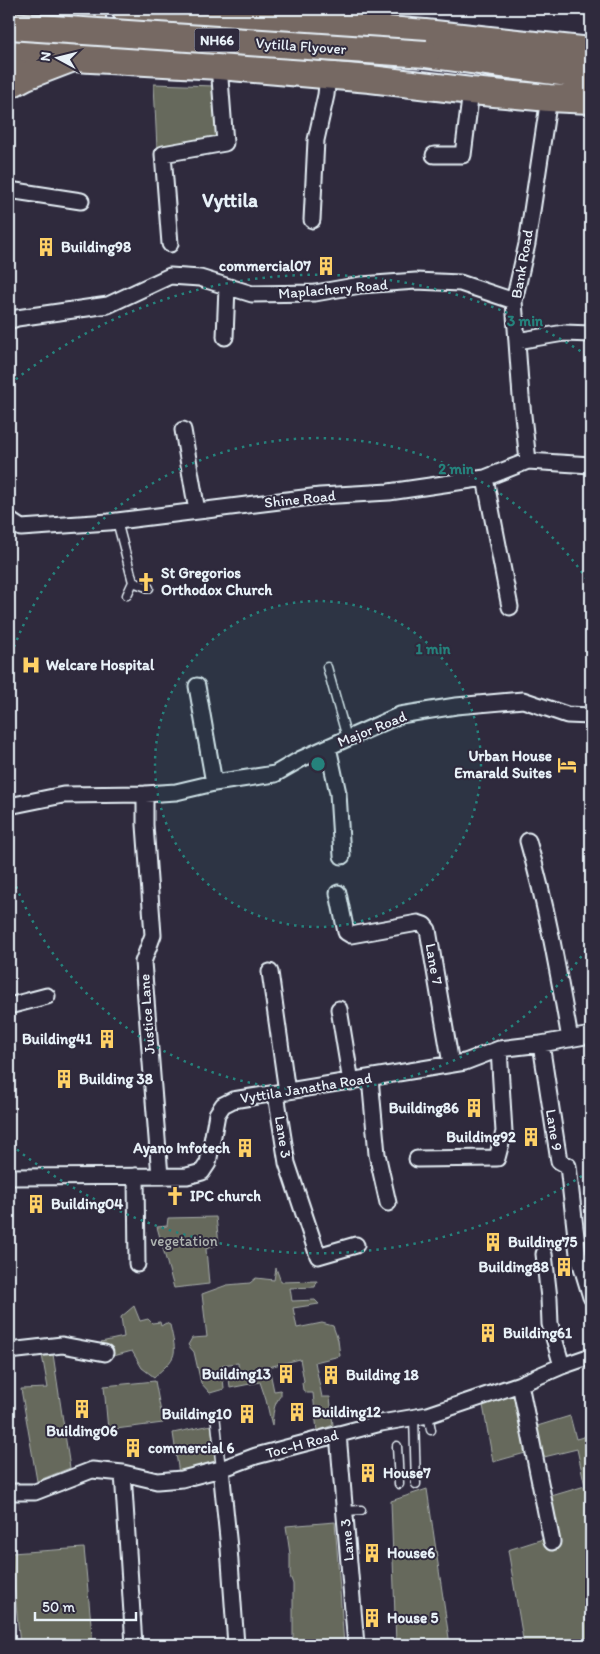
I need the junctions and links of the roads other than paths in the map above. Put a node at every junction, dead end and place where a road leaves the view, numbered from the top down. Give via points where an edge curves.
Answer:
1 (31, 9) edge
2 (54, 9) edge
3 (92, 9) edge
4 (124, 9) edge
5 (351, 9) edge
6 (9, 26) edge
7 (591, 34) edge
8 (426, 44) junction
9 (14, 45) edge
10 (591, 51) edge
11 (73, 58) junction
12 (109, 60) junction
13 (219, 66) junction
14 (9, 69) edge
15 (328, 76) junction
16 (591, 76) edge
17 (9, 85) edge
18 (471, 91) junction
19 (548, 98) junction
20 (591, 100) edge
21 (434, 155) dead end
22 (9, 190) edge
23 (81, 202) dead end
24 (312, 220) dead end
25 (170, 244) dead end
26 (227, 287) junction
27 (514, 301) junction
28 (9, 321) edge
29 (591, 334) edge
30 (225, 337) dead end
31 (517, 341) junction
32 (183, 430) dead end
33 (528, 461) junction
34 (591, 465) edge
35 (485, 478) junction
36 (197, 511) junction
37 (9, 520) edge
38 (117, 521) junction
39 (133, 582) junction
40 (149, 588) dead end
41 (127, 595) dead end
42 (510, 607) dead end
43 (327, 667) dead end
44 (198, 686) dead end
45 (591, 716) edge
46 (347, 738) junction
47 (328, 747) junction
48 (214, 783) junction
49 (144, 794) junction
50 (9, 806) edge
51 (528, 841) dead end
52 (342, 856) dead end
53 (338, 893) dead end
54 (270, 972) dead end
55 (47, 996) dead end
56 (9, 1006) edge
57 (339, 1009) dead end
58 (591, 1034) edge
59 (570, 1038) junction
60 (541, 1044) junction
61 (499, 1048) junction
62 (452, 1064) junction
63 (370, 1078) junction
64 (351, 1082) junction
65 (282, 1093) junction
66 (417, 1159) dead end
67 (136, 1176) junction
68 (160, 1176) junction
69 (9, 1177) edge
70 (388, 1203) dead end
71 (356, 1245) dead end
72 (544, 1254) dead end
73 (137, 1264) dead end
74 (591, 1298) edge
75 (9, 1352) edge
76 (105, 1353) dead end
77 (591, 1356) edge
78 (562, 1366) junction
79 (520, 1384) junction
80 (215, 1414) dead end
81 (424, 1421) junction
82 (338, 1434) junction
83 (397, 1446) dead end
84 (398, 1465) junction
85 (415, 1465) junction
86 (221, 1469) junction
87 (123, 1473) junction
88 (399, 1484) dead end
89 (416, 1484) dead end
90 (9, 1492) edge
91 (361, 1510) dead end
92 (345, 1511) junction
93 (552, 1542) dead end
94 (134, 1645) edge
95 (235, 1645) edge
96 (356, 1645) edge

1 - 9 main road
2 - 9 main road
3 - 12 highway via 91,22
4 - 8 highway, Vytilla Flyover / NH66
5 - 7 highway
6 - 8 highway, Vytilla Flyover / NH66, bridge
8 - 10 highway, Vytilla Flyover / NH66
8 - 16 highway, Vytilla Flyover / NH66
9 - 11 highway
9 - 14 main road
11 - 12 highway
11 - 17 highway
12 - 13 highway
13 - 15 highway
13 - 25 street via 225,143 164,154
15 - 18 highway
15 - 24 street via 316,140
18 - 19 highway
18 - 21 street via 463,155
19 - 20 highway
19 - 27 street, Bank Road via 527,244
22 - 23 street
26 - 27 street, Maplachery Road via 252,294 282,295 397,282 460,283
26 - 28 street, Maplachery Road via 200,278 170,276 108,305
26 - 30 street
27 - 31 street, Bank Road
29 - 31 street via 564,333
31 - 33 street, Bank Road
32 - 36 street
33 - 34 street, Shine Road
33 - 35 street, Shine Road
35 - 36 street, Shine Road via 389,492 320,496
35 - 42 street
36 - 38 street, Shine Road
37 - 38 street, Shine Road via 21,528
38 - 39 lane
39 - 40 lane
39 - 41 lane
43 - 46 lane
44 - 48 street
45 - 46 street, Major Road via 568,715 523,700 456,706 400,715
46 - 47 street, Major Road
47 - 48 street, Major Road via 275,774
47 - 52 street via 338,794
48 - 49 street, Major Road via 176,792
49 - 50 street, Major Road via 63,796
49 - 68 street, Justice Lane via 153,935 143,962
51 - 59 street via 542,887
53 - 62 street, Lane 7 via 346,932 351,936 418,923 428,930
54 - 65 street
55 - 56 street
57 - 64 street
58 - 59 street, Vyttila Janatha Road
59 - 60 street, Vyttila Janatha Road
60 - 61 street, Vyttila Janatha Road
60 - 74 street, Lane 9 via 559,1161 568,1166 578,1254
61 - 62 street, Vyttila Janatha Road
61 - 66 street via 504,1132 497,1158
62 - 63 street, Vyttila Janatha Road
63 - 64 street, Vyttila Janatha Road
63 - 70 street via 377,1154
64 - 65 street, Vyttila Janatha Road
65 - 68 street, Vyttila Janatha Road via 233,1100 224,1105 217,1114 208,1163 202,1172 187,1176
65 - 71 street, Lane 3 via 287,1163 318,1256
67 - 68 street, Vyttila Janatha Road
67 - 69 street, Vyttila Janatha Road
67 - 73 street
72 - 78 street via 550,1324
75 - 76 street via 62,1345
77 - 78 street, Toc-H Road
78 - 79 street, Toc-H Road
79 - 81 street, Toc-H Road
79 - 93 street
80 - 86 lane
81 - 82 street, Toc-H Road via 381,1423
81 - 85 lane
82 - 86 street, Toc-H Road
82 - 92 street, Lane 3
83 - 84 lane
84 - 85 lane
84 - 88 lane
85 - 89 lane
86 - 87 street, Toc-H Road via 182,1479 157,1481
86 - 95 street
87 - 90 street, Toc-H Road via 92,1470 35,1492
87 - 94 street
91 - 92 lane
92 - 96 street, Lane 3

